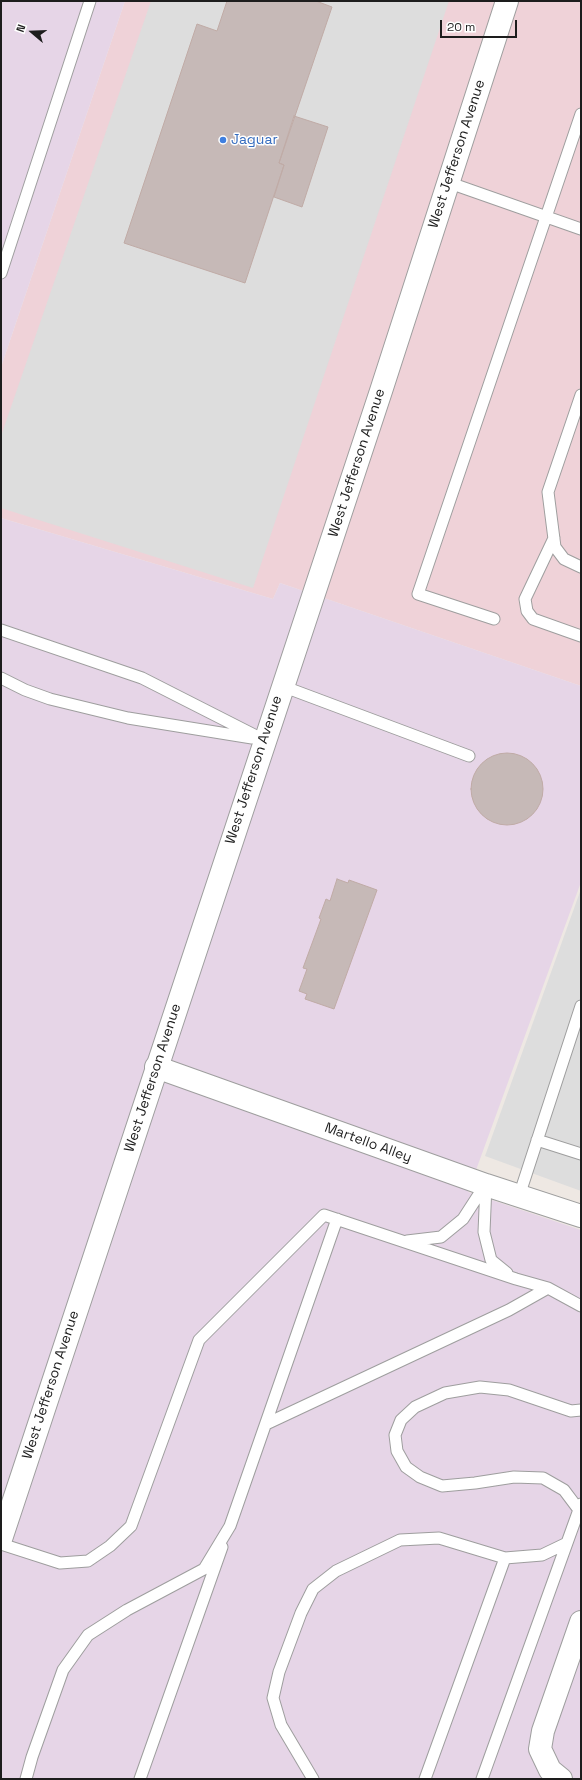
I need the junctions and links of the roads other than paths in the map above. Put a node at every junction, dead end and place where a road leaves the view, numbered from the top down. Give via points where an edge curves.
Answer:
1 (90, 1) edge
2 (507, 1) edge
3 (581, 114) edge
4 (448, 182) junction
5 (546, 217) junction
6 (581, 229) edge
7 (1, 273) edge
8 (581, 395) edge
9 (554, 538) junction
10 (581, 567) edge
11 (494, 619) dead end
12 (1, 630) edge
13 (581, 636) edge
14 (1, 678) edge
15 (282, 686) junction
16 (264, 740) junction
17 (469, 756) dead end
18 (581, 1006) edge
19 (156, 1067) junction
20 (537, 1140) junction
21 (581, 1154) edge
22 (486, 1184) junction
23 (519, 1196) junction
24 (581, 1216) edge
25 (337, 1219) junction
26 (405, 1242) junction
27 (516, 1279) junction
28 (548, 1288) junction
29 (581, 1306) edge
30 (581, 1410) edge
31 (266, 1424) junction
32 (580, 1507) edge
33 (230, 1526) junction
34 (1, 1539) edge
35 (567, 1543) junction
36 (1, 1544) edge
37 (505, 1558) junction
38 (581, 1622) edge
39 (26, 1779) edge
40 (140, 1779) edge
41 (313, 1779) edge
42 (425, 1779) edge
43 (482, 1779) edge
44 (561, 1779) edge

1 - 7 lane
2 - 4 street, West Jefferson Avenue
3 - 5 lane
4 - 5 lane
4 - 15 street, West Jefferson Avenue
5 - 6 lane
5 - 11 lane via 418,594
8 - 9 lane via 548,492
9 - 10 lane via 555,547 564,559
9 - 13 lane via 525,599 527,611 533,619
12 - 16 lane via 142,678
14 - 16 lane via 50,699 128,718
15 - 16 street, West Jefferson Avenue
15 - 17 lane
16 - 19 street, West Jefferson Avenue
18 - 20 lane
19 - 22 street, Martello Alley
19 - 34 street, West Jefferson Avenue
20 - 21 lane
20 - 23 lane
22 - 23 street, Martello Alley
22 - 26 lane via 463,1219 442,1237
22 - 27 lane via 484,1232 491,1260
23 - 24 street, Martello Alley
25 - 26 lane
25 - 31 lane
25 - 36 lane via 324,1215 199,1340 131,1526 110,1546 88,1561 60,1563
26 - 27 lane
27 - 28 lane
28 - 29 lane
28 - 31 lane via 509,1310
30 - 32 lane via 571,1411 509,1390 480,1387 445,1393 415,1407 401,1420 395,1436 397,1451 406,1467 442,1486 475,1484 514,1477 543,1478 564,1490
31 - 33 lane
32 - 35 lane
33 - 39 lane via 204,1568 127,1610 88,1635 63,1670
33 - 40 lane
35 - 37 lane via 542,1555
35 - 43 lane
37 - 41 lane via 439,1538 400,1540 336,1571 314,1589 300,1613 278,1672 273,1698 281,1725
37 - 42 lane
38 - 44 street via 542,1731 540,1749 550,1770

